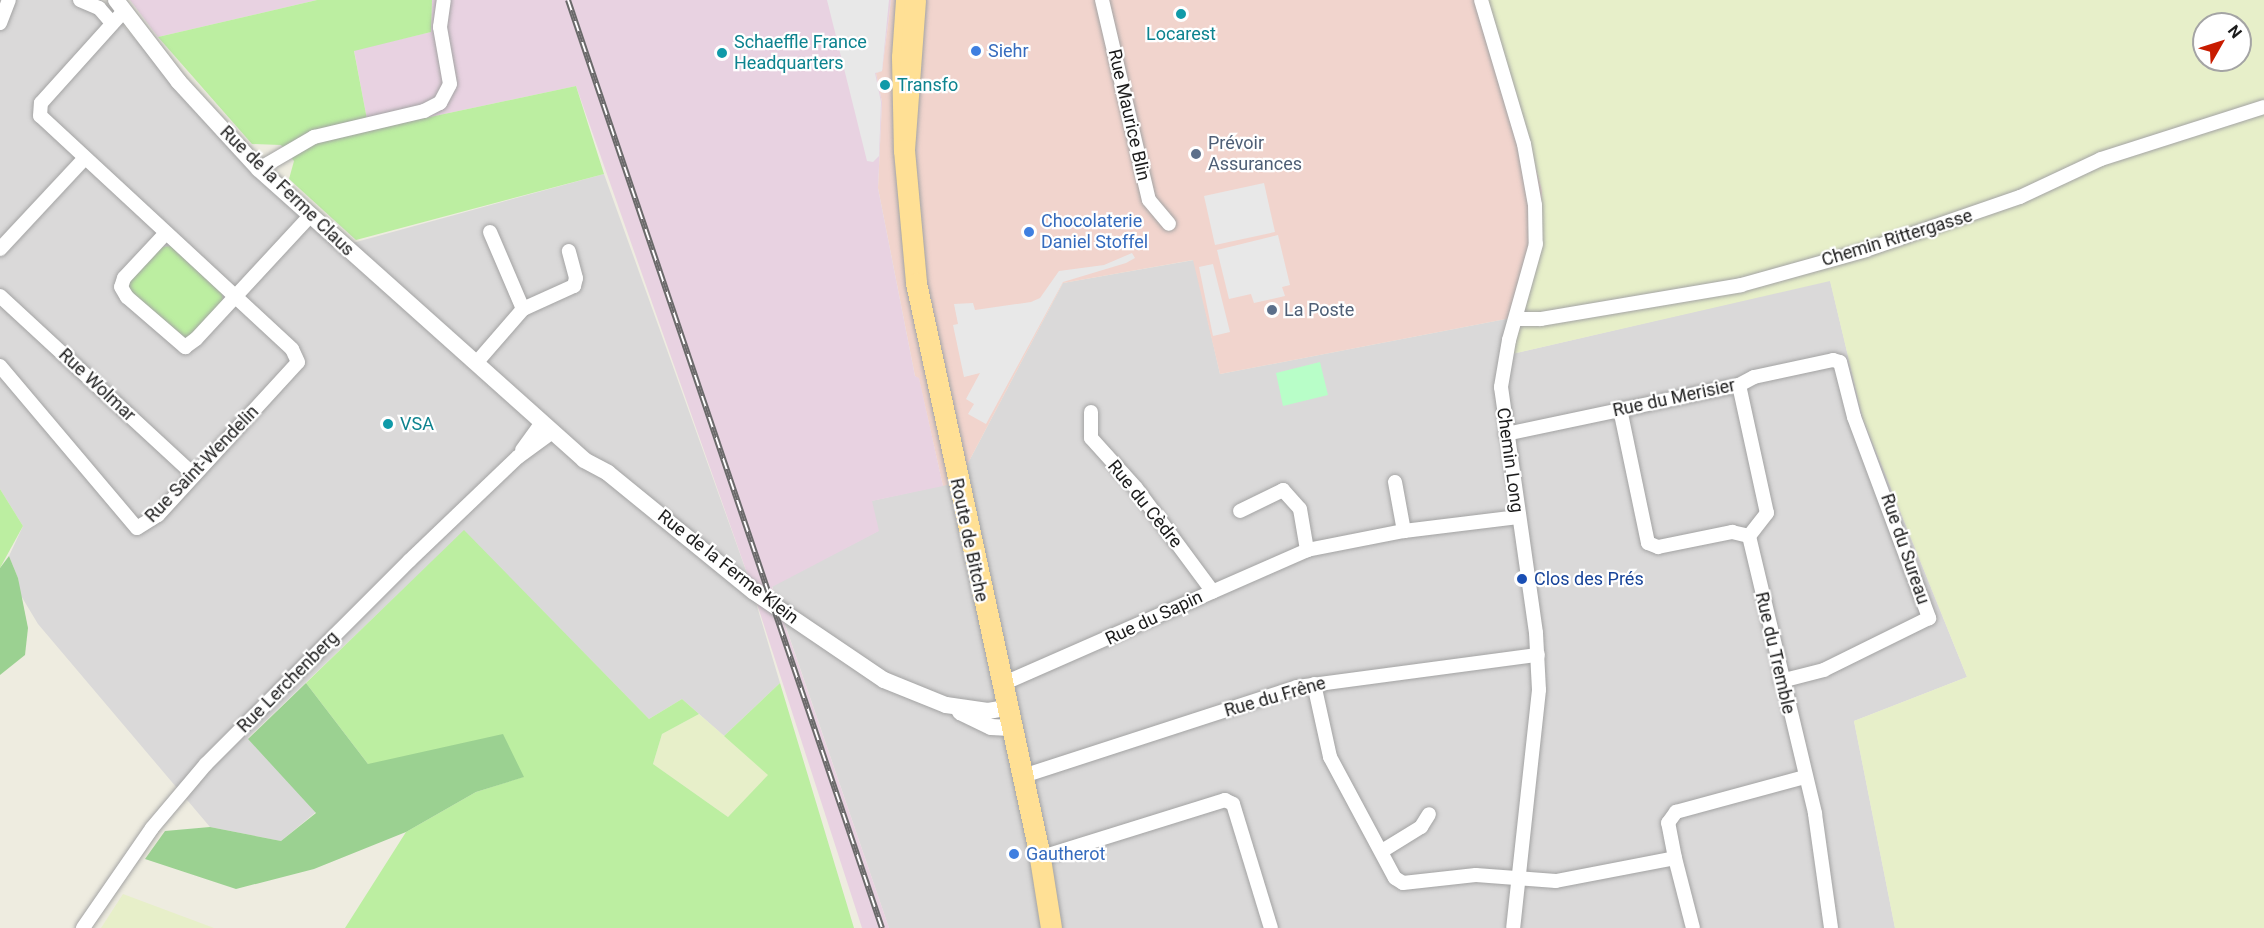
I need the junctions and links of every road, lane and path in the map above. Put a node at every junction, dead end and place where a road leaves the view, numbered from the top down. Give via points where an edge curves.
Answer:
1 (9, 0) edge
2 (80, 0) edge
3 (444, 0) edge
4 (906, 0) edge
5 (915, 0) edge
6 (1102, 0) edge
7 (1482, 0) edge
8 (117, 12) edge
9 (0, 23) edge
10 (2264, 107) edge
11 (904, 150) junction
12 (84, 159) junction
13 (259, 169) junction
14 (310, 216) junction
15 (1169, 224) dead end
16 (490, 232) dead end
17 (165, 234) junction
18 (0, 249) edge
19 (569, 251) dead end
20 (0, 296) edge
21 (236, 297) junction
22 (523, 309) junction
23 (1516, 319) junction
24 (477, 362) junction
25 (1840, 362) joint
26 (0, 366) edge
27 (1739, 385) junction
28 (1620, 408) junction
29 (1091, 412) dead end
30 (546, 428) junction
31 (1506, 434) junction
32 (194, 474) junction
33 (1395, 482) dead end
34 (1240, 511) dead end
35 (1518, 517) junction
36 (1404, 531) junction
37 (1749, 536) junction
38 (1308, 550) junction
39 (1213, 592) junction
40 (1538, 655) junction
41 (1781, 681) junction
42 (1314, 684) junction
43 (1000, 685) junction
44 (1008, 718) junction
45 (1020, 777) junction
46 (1805, 777) junction
47 (1429, 814) dead end
48 (1382, 850) junction
49 (1039, 858) junction
50 (1675, 858) junction
51 (1519, 879) junction
52 (83, 928) edge
53 (1051, 928) edge
54 (1271, 928) edge
55 (1513, 928) edge
56 (1693, 928) edge
57 (1831, 928) edge

1 - 9 street
2 - 8 street
3 - 13 street via 440,27 450,84 440,103 424,111 314,137
4 - 11 main road, Route de Bitche via 902,57
5 - 11 main road, Route de Bitche
6 - 15 street, Rue Maurice Blin via 1149,200
7 - 23 street, Chemin Long via 1524,144 1534,205 1536,244
8 - 12 street, Rue Saint-Wendelin via 39,107 44,121
8 - 13 street, Rue de la Ferme Claus
10 - 23 street, Chemin Rittergasse via 2111,156 2020,197 1866,250 1741,285
11 - 43 main road, Route de Bitche via 916,283
12 - 17 street, Rue Saint-Wendelin
12 - 18 street
13 - 14 street, Rue de la Ferme Claus
14 - 21 street
14 - 24 street, Rue de la Ferme Claus
16 - 22 street
17 - 21 street, Rue Saint-Wendelin
17 - 21 street via 124,278 121,287 175,342 189,346
19 - 22 street via 576,278 574,286
20 - 32 street, Rue Wolmar
21 - 32 street, Rue Saint-Wendelin via 297,353 298,362
22 - 24 street
23 - 31 street, Chemin Long via 1502,379
24 - 30 street, Rue de la Ferme Claus
25 - 27 street, Rue du Merisier via 1833,360 1754,377
25 - 41 street, Rue du Sureau via 1854,417 1929,618 1824,670
26 - 32 street, Rue Saint-Wendelin via 137,528 158,515
27 - 28 street, Rue du Merisier
27 - 37 street via 1767,513
28 - 31 street, Rue du Merisier
28 - 37 street via 1648,543 1658,547 1732,532
29 - 39 street, Rue du Cèdre via 1091,438 1136,488
30 - 44 street, Rue de la Ferme Klein via 773,605 884,680 983,723
30 - 52 street, Rue Lerchenberg via 191,780 129,859
31 - 35 street, Chemin Long
33 - 36 street
34 - 38 street via 1283,490 1300,509
35 - 36 street, Rue du Sapin
35 - 40 street, Chemin Long
36 - 38 street, Rue du Sapin
37 - 41 street, Rue du Tremble
38 - 39 street, Rue du Sapin
39 - 43 street, Rue du Sapin
40 - 42 street, Rue du Frêne
40 - 51 street, Chemin Long via 1532,778
41 - 46 street, Rue du Tremble
42 - 45 street, Rue du Frêne
42 - 48 street via 1330,757
43 - 44 main road, Route de Bitche
44 - 45 main road, Route de Bitche
45 - 49 main road, Route de Bitche
46 - 50 street via 1676,812 1668,823
46 - 57 street, Rue du Tremble via 1815,814
47 - 48 street via 1421,827
48 - 51 street via 1395,878 1403,883 1476,875
49 - 53 main road, Route de Bitche
49 - 54 street via 1225,800 1233,804
50 - 51 street via 1556,881
50 - 56 street
51 - 55 street, Chemin Long

